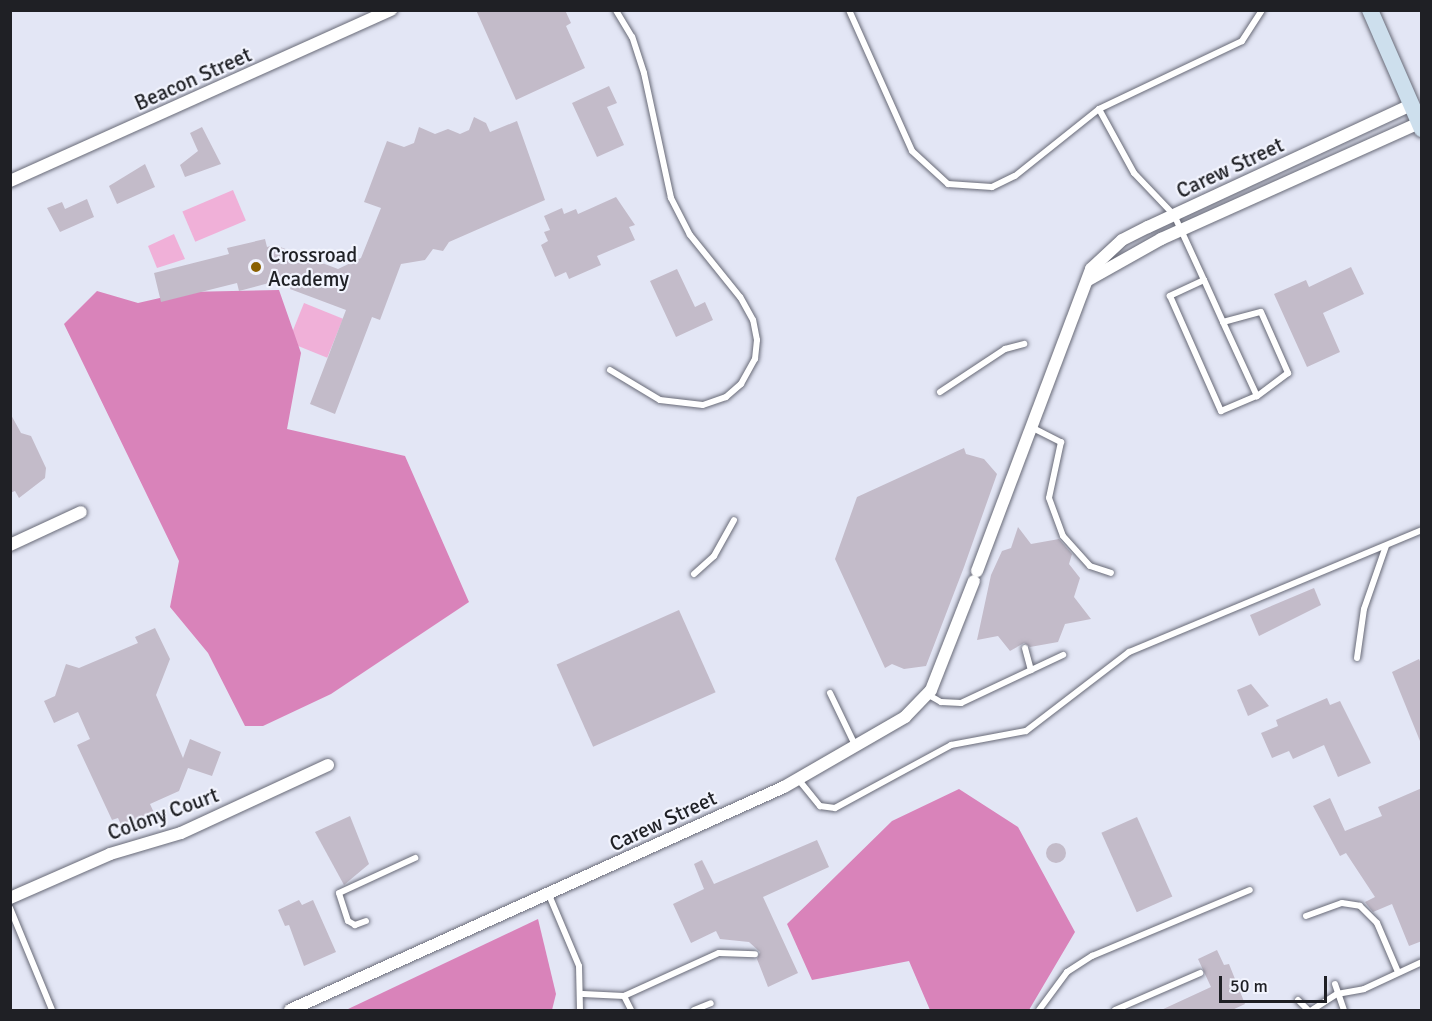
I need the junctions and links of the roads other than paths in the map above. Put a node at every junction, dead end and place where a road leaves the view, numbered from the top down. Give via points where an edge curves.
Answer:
1 (391, 10) edge
2 (616, 10) edge
3 (849, 10) edge
4 (1262, 10) edge
5 (1370, 10) edge
6 (1409, 106) junction
7 (1099, 109) junction
8 (1420, 126) edge
9 (10, 181) edge
10 (1174, 215) junction
11 (1181, 230) junction
12 (1204, 280) junction
13 (1082, 285) junction
14 (1223, 322) junction
15 (1024, 344) dead end
16 (610, 370) dead end
17 (940, 392) dead end
18 (1257, 396) junction
19 (1030, 427) junction
20 (81, 512) dead end
21 (734, 520) dead end
22 (1422, 530) edge
23 (10, 545) edge
24 (1386, 546) junction
25 (694, 573) dead end
26 (1111, 573) dead end
27 (1025, 648) dead end
28 (1063, 656) dead end
29 (1357, 658) dead end
30 (1031, 670) junction
31 (830, 693) dead end
32 (927, 694) junction
33 (855, 746) junction
34 (328, 765) dead end
35 (798, 779) junction
36 (415, 858) dead end
37 (1250, 890) dead end
38 (549, 895) junction
39 (10, 898) edge
40 (10, 908) edge
41 (1306, 916) dead end
42 (366, 921) dead end
43 (755, 954) dead end
44 (1422, 962) edge
45 (1398, 972) junction
46 (1200, 973) dead end
47 (1335, 984) dead end
48 (583, 994) junction
49 (1337, 994) junction
50 (624, 996) junction
51 (1298, 1000) dead end
52 (711, 1003) dead end
53 (52, 1011) edge
54 (290, 1011) edge
55 (580, 1011) edge
56 (631, 1011) edge
57 (694, 1011) edge
58 (1039, 1011) edge
59 (1115, 1011) edge
60 (1310, 1011) edge
61 (1344, 1011) edge

1 - 9 street, Beacon Street
2 - 16 lane via 632,37 644,73 671,198 690,235 740,297 753,320 757,340 755,359 741,384 726,397 703,405 660,400
3 - 7 lane via 912,151 948,183 992,187 1014,176
4 - 7 lane via 1242,41
5 - 6 main road
6 - 8 main road
6 - 10 street, Carew Street
7 - 10 lane via 1134,173
8 - 11 street, Carew Street
10 - 11 lane
10 - 13 street, Carew Street via 1122,240 1091,269
11 - 12 lane
11 - 13 street, Carew Street via 1107,266
12 - 14 lane
12 - 18 lane via 1170,296 1221,411
13 - 19 street, Carew Street
14 - 18 lane
14 - 18 lane via 1261,312 1288,373
15 - 17 lane via 1005,349
19 - 26 lane via 1060,442 1049,498 1063,536 1090,566
19 - 32 street, Carew Street via 976,576
20 - 23 street
21 - 25 lane via 714,556
22 - 24 lane
24 - 29 lane via 1364,609
24 - 35 lane via 1346,558 1129,652 1026,731 951,746 835,808 820,806
27 - 30 lane
28 - 30 lane
30 - 32 lane via 953,705
31 - 33 lane
32 - 33 street, Carew Street via 905,717
33 - 35 street, Carew Street
34 - 39 street, Colony Court via 181,832 110,854
35 - 38 street, Carew Street
36 - 42 lane via 339,893 348,921 355,925
37 - 58 lane via 1092,956 1067,972
38 - 48 lane via 579,966
38 - 54 street, Carew Street
40 - 53 lane
41 - 45 lane via 1342,903 1360,906 1377,923
43 - 50 lane via 719,953
44 - 45 lane
45 - 49 lane via 1364,989
46 - 59 lane
47 - 49 lane
48 - 50 lane
48 - 55 lane
49 - 60 lane
49 - 61 lane
50 - 56 lane
51 - 60 lane
52 - 57 lane

